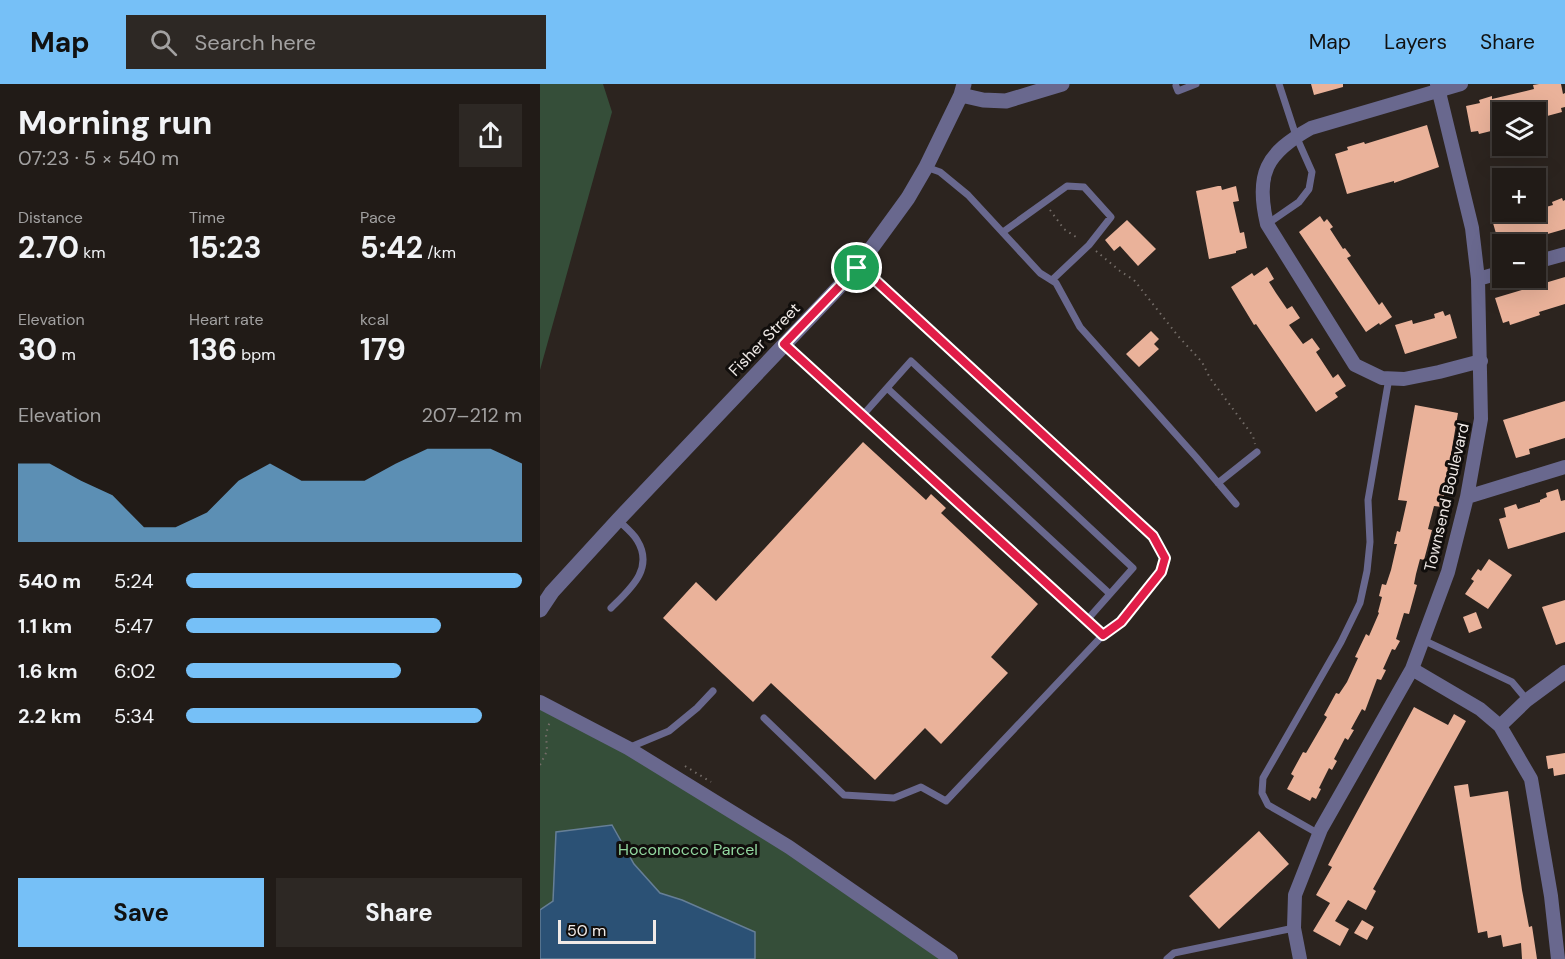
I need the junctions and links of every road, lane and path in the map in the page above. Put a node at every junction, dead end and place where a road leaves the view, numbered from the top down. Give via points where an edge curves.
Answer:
1 (1062, 84) edge
2 (1196, 84) edge
3 (1279, 84) edge
4 (1461, 84) edge
5 (1175, 85) edge
6 (1437, 87) edge
7 (962, 89) edge
8 (1296, 136) junction
9 (926, 167) junction
10 (1049, 210) dead end
11 (1268, 224) junction
12 (1003, 232) junction
13 (1089, 245) junction
14 (1565, 254) edge
15 (1546, 259) edge
16 (857, 268) junction
17 (1492, 275) edge
18 (1478, 279) junction
19 (1052, 280) junction
20 (784, 344) junction
21 (1481, 361) junction
22 (1389, 378) junction
23 (887, 388) junction
24 (862, 416) junction
25 (1257, 452) joint
26 (1565, 467) edge
27 (1218, 483) junction
28 (1467, 497) junction
29 (1236, 504) dead end
30 (618, 520) junction
31 (1110, 594) junction
32 (611, 608) dead end
33 (540, 610) edge
34 (1087, 620) junction
35 (1103, 635) junction
36 (1423, 640) junction
37 (1412, 669) junction
38 (1565, 672) edge
39 (713, 691) dead end
40 (1527, 699) junction
41 (540, 702) edge
42 (556, 710) junction
43 (764, 718) dead end
44 (1500, 726) junction
45 (628, 748) junction
46 (540, 765) edge
47 (1319, 834) junction
48 (1294, 928) junction
49 (951, 959) edge
50 (1167, 959) edge
51 (1300, 959) edge
52 (1558, 959) edge

1 - 7 street via 1006,101 983,100
2 - 5 lane via 1179,91
3 - 8 lane
4 - 6 street
6 - 8 street
6 - 18 street, Townsend Boulevard via 1472,228
7 - 9 street, Fisher Street
8 - 11 street via 1275,153 1264,171 1262,202
8 - 11 lane via 1312,172 1309,189 1299,202
9 - 12 lane via 961,188
9 - 16 street, Fisher Street
10 - 13 path via 1064,229
11 - 22 street via 1355,365
12 - 13 lane via 1067,186 1084,187 1112,217
12 - 19 lane via 1040,273
13 - 19 lane
13 - 25 path via 1134,280 1202,362 1253,436
14 - 15 street
16 - 20 street, Fisher Street
16 - 35 lane via 874,279 1153,536 1165,558 1161,572 1121,622
17 - 18 street
18 - 21 street, Townsend Boulevard
19 - 27 lane via 1080,327
20 - 24 lane
20 - 30 street, Fisher Street
21 - 22 street via 1422,376
21 - 28 street, Townsend Boulevard via 1480,419
22 - 47 lane via 1368,500 1370,542 1360,603 1263,778 1262,793 1268,805
23 - 24 lane
23 - 31 lane
23 - 31 lane via 911,361 1133,568
24 - 34 lane
25 - 27 lane
26 - 28 street
27 - 29 lane
28 - 36 street, Townsend Boulevard via 1448,572
30 - 32 lane via 637,539 643,562 640,576
30 - 33 street, Fisher Street
31 - 34 lane
34 - 35 lane
35 - 43 lane via 946,801 921,787 894,798 844,795
36 - 37 street, Townsend Boulevard
36 - 40 lane via 1512,682
37 - 44 street via 1480,709
37 - 47 street, Townsend Boulevard
38 - 40 street
39 - 45 lane via 669,731
40 - 44 street
41 - 42 street
42 - 45 street
42 - 46 path via 546,729 547,751
44 - 52 street via 1531,779
45 - 49 street via 789,847
47 - 48 street, Townsend Boulevard via 1295,895
48 - 50 lane via 1174,953
48 - 51 street, Townsend Boulevard

